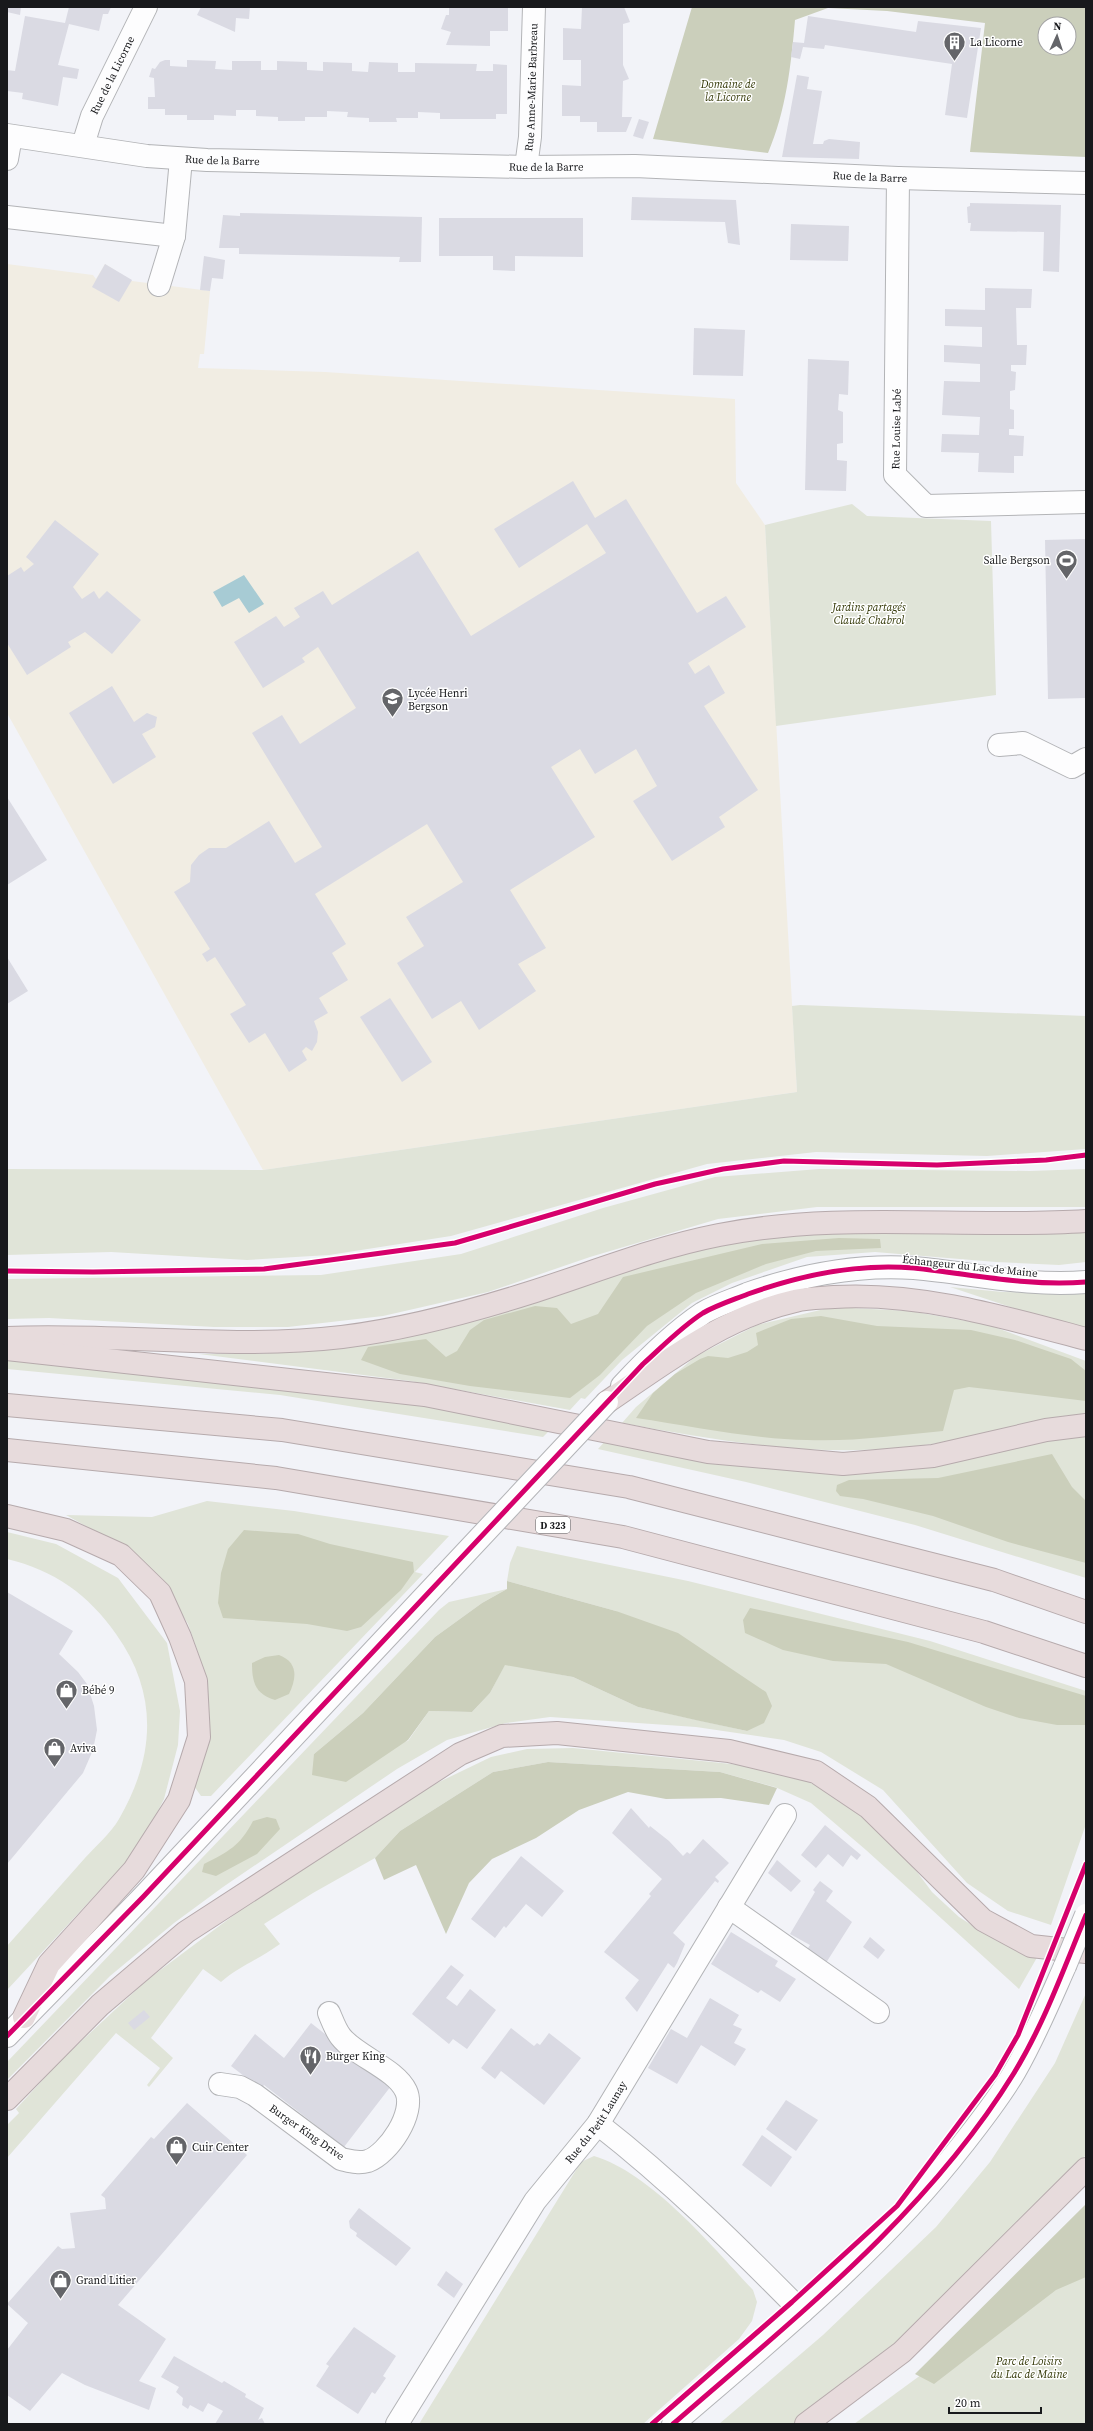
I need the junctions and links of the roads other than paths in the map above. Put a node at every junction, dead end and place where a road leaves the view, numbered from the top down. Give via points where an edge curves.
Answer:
1 (146, 7) edge
2 (534, 7) edge
3 (9, 136) edge
4 (83, 146) junction
5 (7, 159) edge
6 (180, 159) junction
7 (526, 167) junction
8 (898, 178) junction
9 (1086, 183) edge
10 (7, 217) edge
11 (174, 236) junction
12 (159, 284) dead end
13 (1086, 502) edge
14 (999, 744) dead end
15 (1086, 759) edge
16 (1086, 1221) edge
17 (1086, 1282) edge
18 (7, 1338) edge
19 (1086, 1339) edge
20 (7, 1349) edge
21 (607, 1402) junction
22 (7, 1405) edge
23 (1086, 1425) edge
24 (7, 1450) edge
25 (7, 1516) edge
26 (1086, 1612) edge
27 (1086, 1666) edge
28 (784, 1815) dead end
29 (729, 1907) junction
30 (1086, 1915) edge
31 (1086, 1952) edge
32 (878, 2012) dead end
33 (329, 2013) dead end
34 (24, 2017) junction
35 (7, 2036) edge
36 (220, 2084) dead end
37 (7, 2099) edge
38 (598, 2124) junction
39 (1086, 2169) edge
40 (802, 2312) junction
41 (398, 2424) edge
42 (673, 2424) edge
43 (806, 2424) edge

1 - 4 street, Rue de la Licorne via 92,116
2 - 7 street, Rue Anne-Marie Barbreau via 530,137
3 - 4 street, Rue de la Barre
3 - 5 street
4 - 6 street, Rue de la Barre
6 - 7 street, Rue de la Barre
6 - 11 street
7 - 8 street, Rue de la Barre via 634,166
8 - 9 street, Rue de la Barre
8 - 13 street, Rue Louise Labé via 895,475 926,506
10 - 11 street
11 - 12 street
14 - 15 street via 1023,743 1072,767
16 - 18 highway via 1033,1225 981,1222 827,1222 764,1227 644,1254 528,1293 410,1326 345,1337 289,1342 52,1336
17 - 21 street, Échangeur du Lac de Maine via 1062,1284 1016,1281 913,1268 857,1269 808,1275 763,1289 704,1313 643,1364
19 - 21 highway via 997,1315 925,1302 858,1296 809,1298 767,1309 696,1341
20 - 23 highway via 425,1395 708,1452 843,1464 933,1456 1046,1430
21 - 34 street, Échangeur du Lac de Maine, bridge via 143,1897
22 - 26 highway via 282,1430 629,1487 994,1580
24 - 27 highway, D 323 via 276,1478 623,1537 984,1632
25 - 34 highway via 66,1530 121,1555 160,1594 180,1637 196,1681 199,1737 180,1800 134,1870 49,1964
28 - 29 street, Rue du Petit Launay
29 - 32 street
29 - 38 street, Rue du Petit Launay
30 - 40 street, bridge via 1039,2026 1014,2073 983,2118 933,2182 875,2245
31 - 37 highway via 1031,1946 983,1920 868,1807 816,1772 729,1751 557,1733 502,1736 460,1754 186,1932 100,2005
33 - 36 street, Burger King Drive via 341,2037 398,2080 406,2092 406,2120 378,2154 368,2160 356,2162 341,2159 255,2094 240,2087
34 - 35 street, Échangeur du Lac de Maine
38 - 40 street via 695,2205
38 - 41 street, Rue du Petit Launay via 535,2201
39 - 43 highway via 902,2352
40 - 42 street

